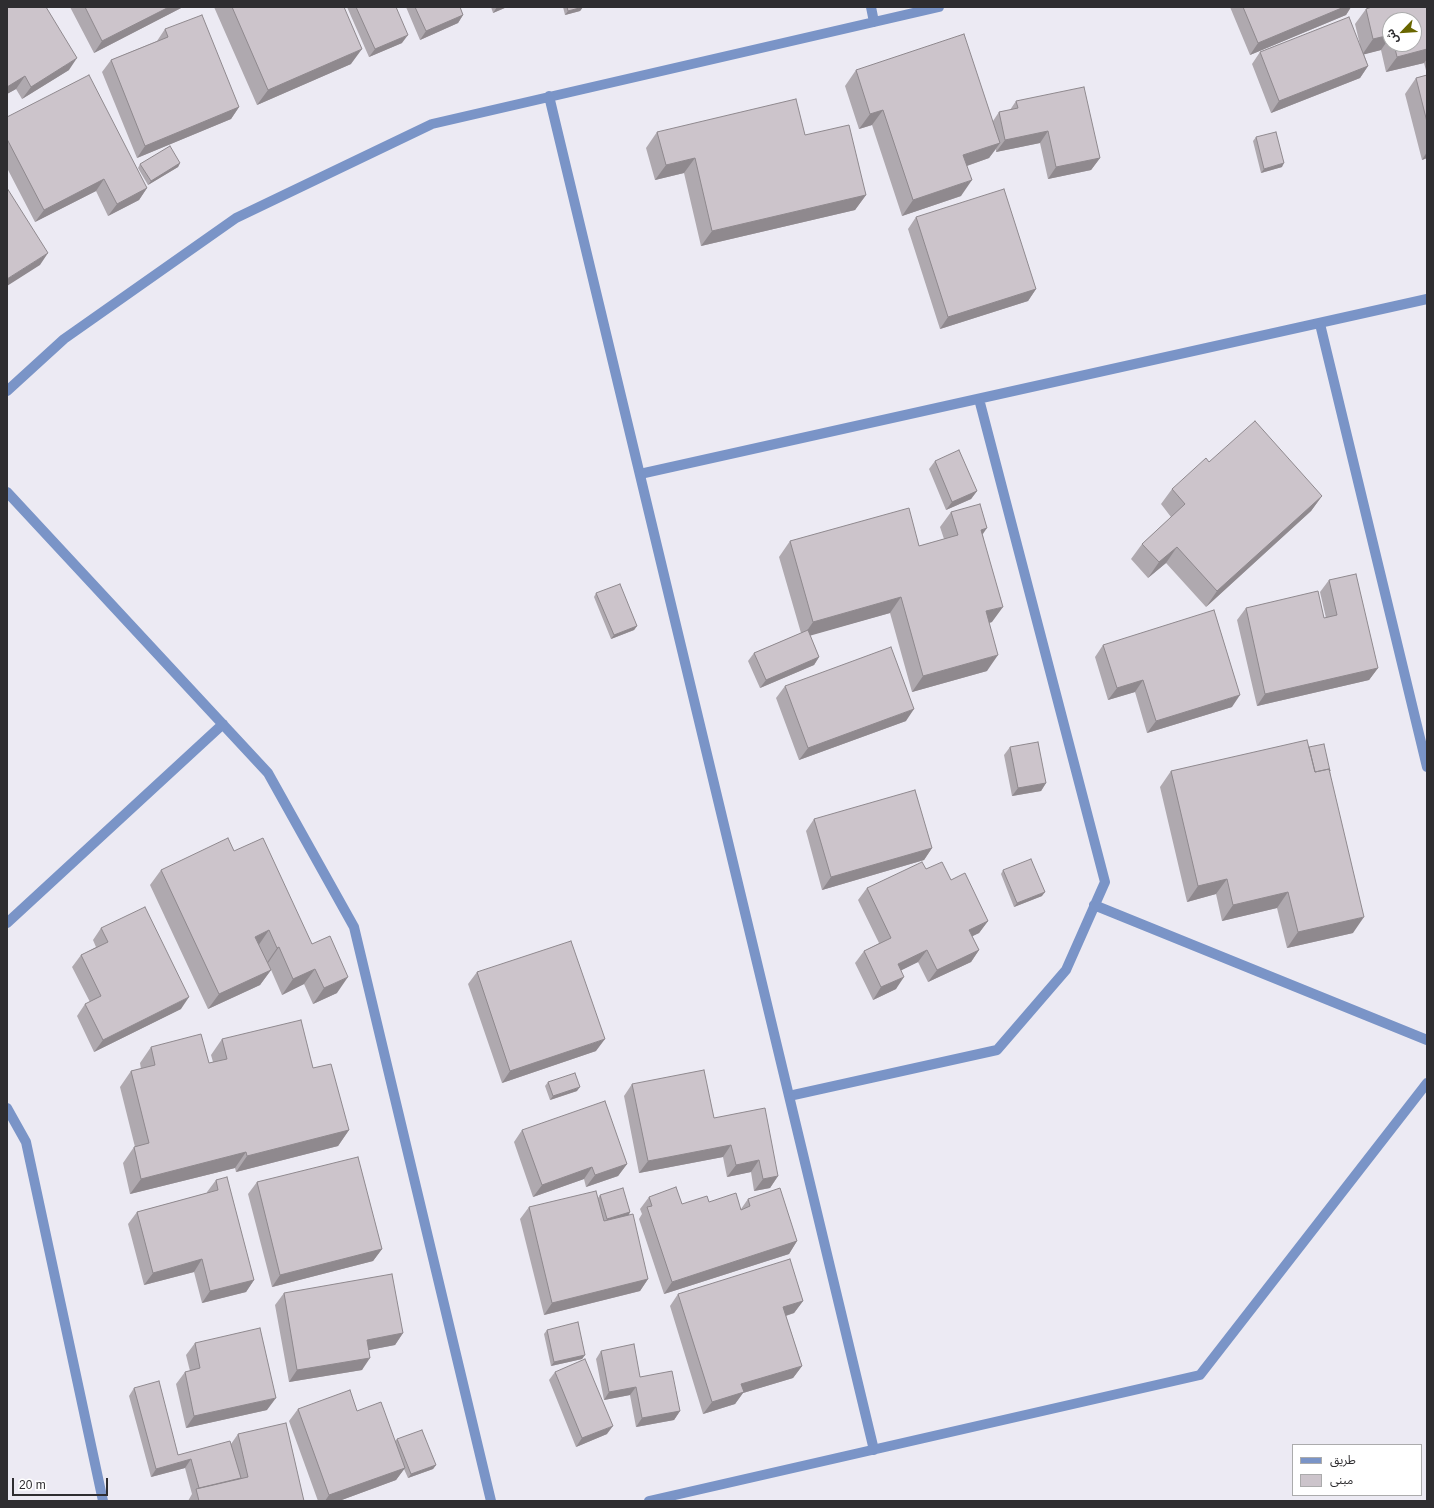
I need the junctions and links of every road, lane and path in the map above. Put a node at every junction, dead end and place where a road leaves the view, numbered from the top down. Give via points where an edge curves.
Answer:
1 (871, 7) edge
2 (939, 7) edge
3 (874, 22) junction
4 (549, 96) junction
5 (1427, 299) edge
6 (1320, 324) junction
7 (7, 392) edge
8 (979, 399) junction
9 (640, 474) junction
10 (7, 492) edge
11 (223, 724) junction
12 (1427, 767) edge
13 (1094, 905) junction
14 (7, 923) edge
15 (1427, 1040) edge
16 (1427, 1083) edge
17 (789, 1096) junction
18 (7, 1108) edge
19 (874, 1450) junction
20 (103, 1501) edge
21 (491, 1501) edge
22 (649, 1501) edge

1 - 3 street
2 - 3 street
3 - 4 street
4 - 7 street via 432,124 236,218 64,339
4 - 9 street
5 - 6 street
6 - 8 street
6 - 12 street
8 - 9 street
8 - 13 street via 1105,882
9 - 17 street
10 - 11 street
11 - 14 street
11 - 21 street via 268,773 354,927
13 - 15 street
13 - 17 street via 1066,970 997,1050
16 - 19 street via 1200,1375
17 - 19 street
18 - 20 street via 26,1142
19 - 22 street

